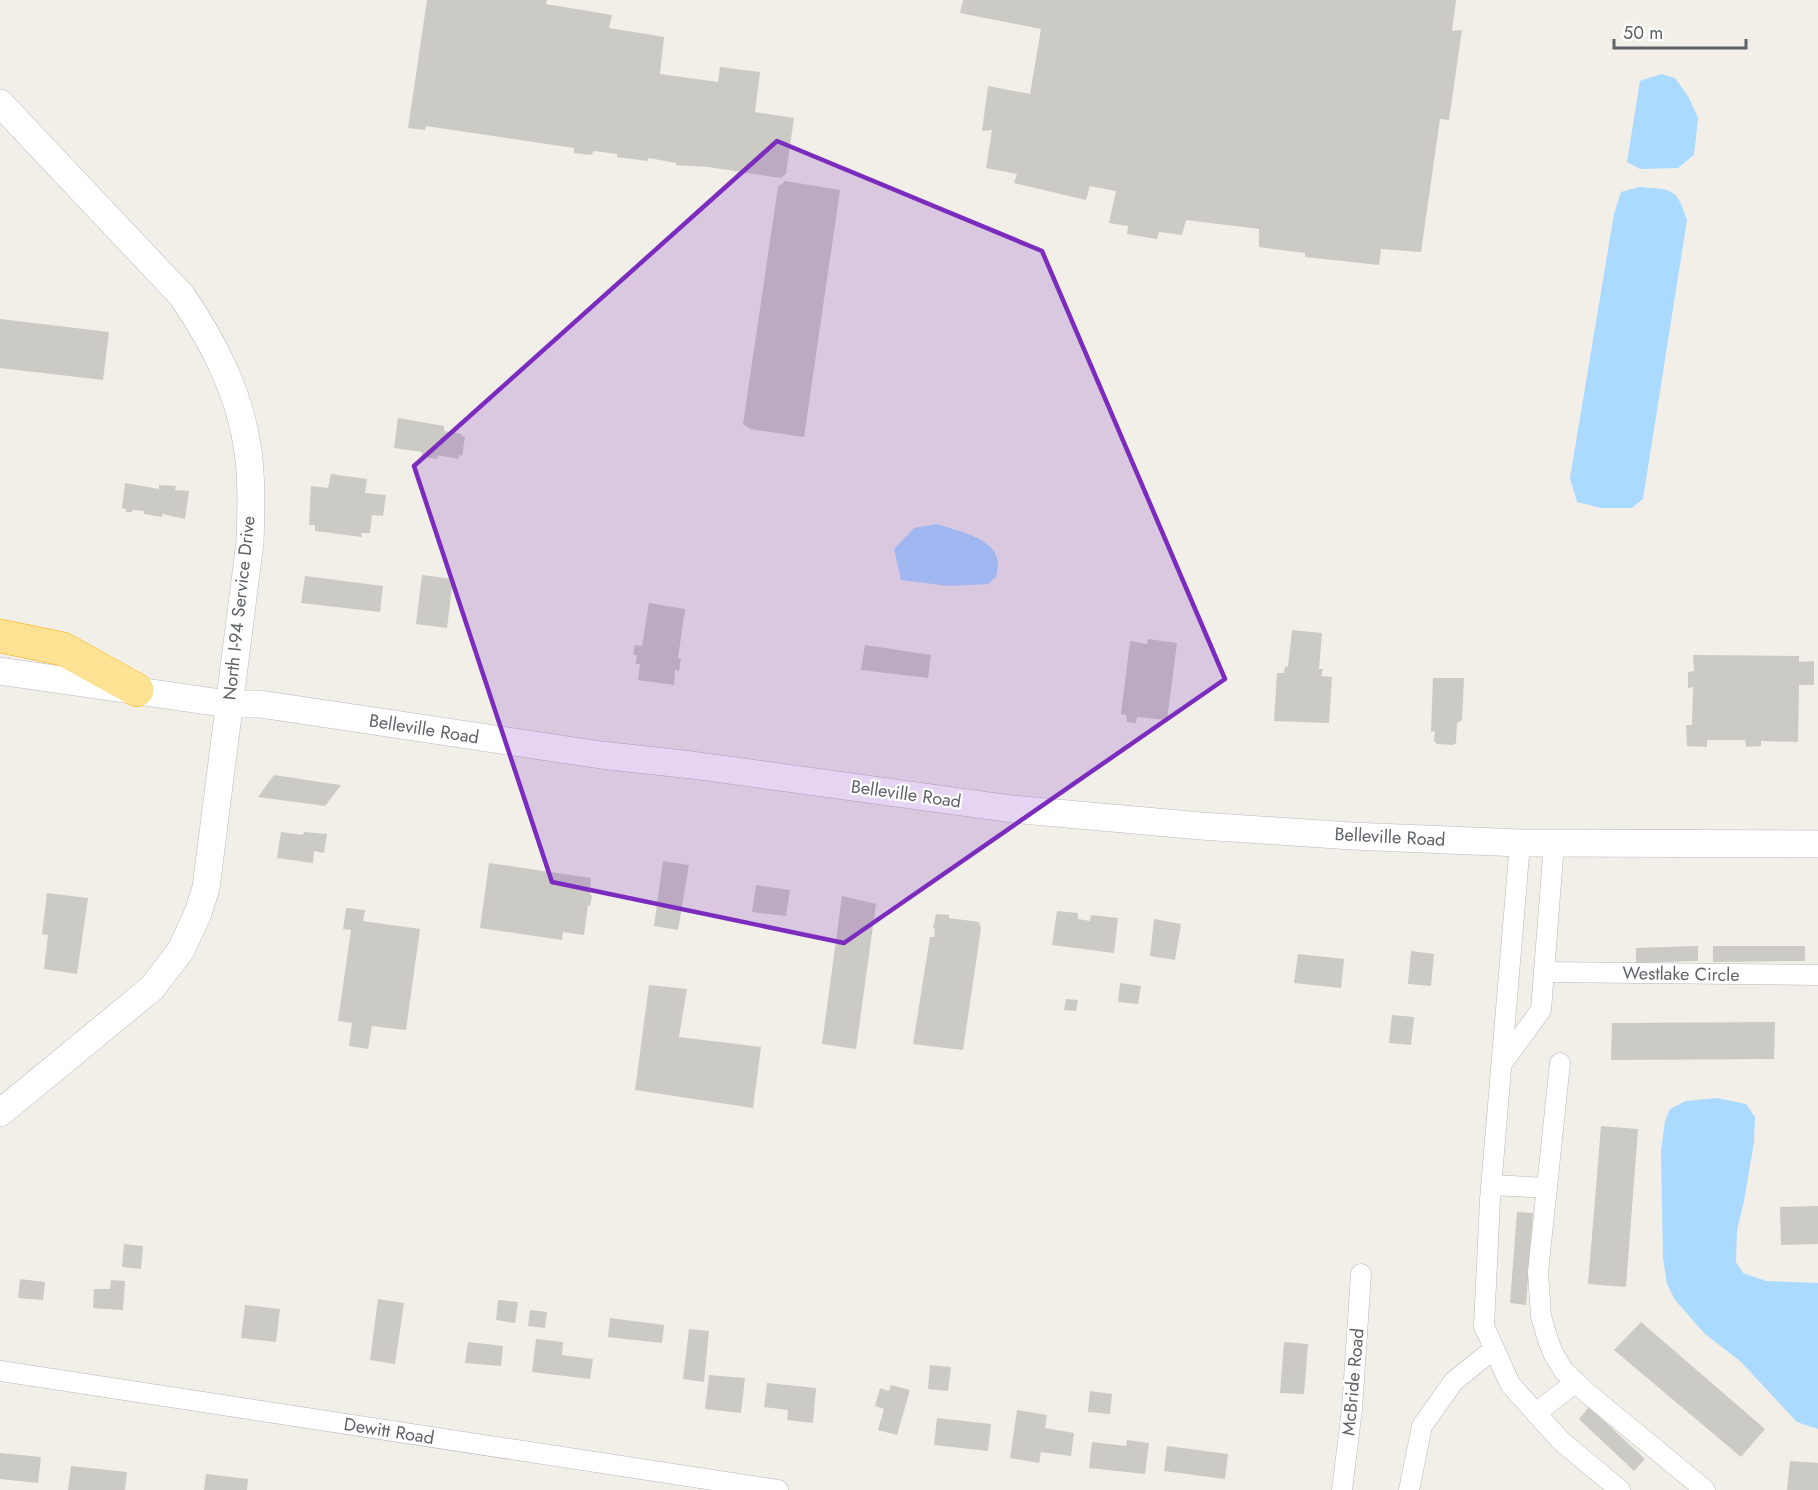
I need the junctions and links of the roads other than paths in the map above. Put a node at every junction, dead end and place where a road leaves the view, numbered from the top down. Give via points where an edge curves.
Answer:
1 (0, 103) edge
2 (0, 636) edge
3 (0, 671) edge
4 (137, 690) junction
5 (228, 704) junction
6 (1521, 843) junction
7 (1554, 844) junction
8 (1818, 844) edge
9 (1544, 972) junction
10 (1818, 975) edge
11 (1503, 1062) junction
12 (1560, 1064) dead end
13 (0, 1113) edge
14 (1492, 1185) junction
15 (1547, 1188) junction
16 (1361, 1274) dead end
17 (1494, 1349) junction
18 (0, 1371) edge
19 (1576, 1382) junction
20 (1536, 1413) junction
21 (778, 1490) edge
22 (1342, 1490) edge
23 (1409, 1490) edge
24 (1620, 1490) edge
25 (1706, 1490) edge

1 - 5 main road, North I-94 Service Drive via 182,296 219,355 232,388 242,419 251,482 250,542
2 - 4 highway via 63,649
3 - 4 main road, Belleville Road
4 - 5 main road, Belleville Road
5 - 6 main road, Belleville Road via 260,704 601,755 1012,809 1201,826
5 - 13 main road, North I-94 Service Drive via 206,888 181,950 152,988
6 - 7 main road, Belleville Road
6 - 11 street
7 - 8 main road, Belleville Road
7 - 9 street
9 - 10 street, Westlake Circle
9 - 11 street via 1541,1010
11 - 14 street
12 - 15 street
14 - 15 street
14 - 17 street via 1484,1326
15 - 19 street via 1538,1272 1541,1316 1554,1356
16 - 22 street, McBride Road
17 - 20 street via 1510,1384
17 - 23 street via 1454,1381 1422,1426
18 - 21 street, Dewitt Road
19 - 20 street
19 - 25 street
20 - 24 street via 1561,1441

